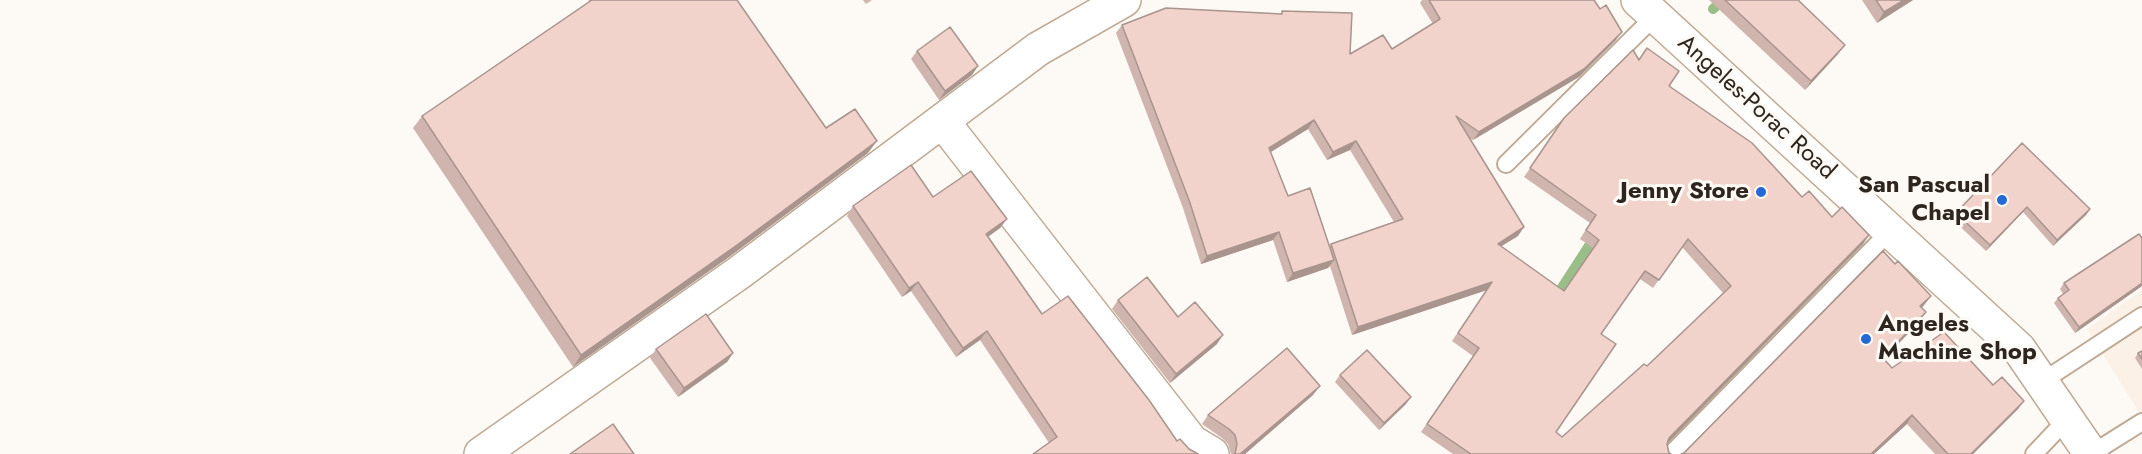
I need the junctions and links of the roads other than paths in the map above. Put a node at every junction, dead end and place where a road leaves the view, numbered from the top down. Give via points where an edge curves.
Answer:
1 (1124, 0) edge
2 (1646, 8) edge
3 (943, 122) junction
4 (1506, 164) dead end
5 (1890, 230) junction
6 (2142, 316) edge
7 (2043, 381) junction
8 (2068, 418) junction
9 (2142, 422) edge
10 (481, 454) edge
11 (1212, 454) edge
12 (1671, 454) edge
13 (2034, 454) edge
14 (2091, 454) edge

1 - 3 street via 1038,49
2 - 4 lane
2 - 5 street, Angeles-Porac Road
3 - 10 street via 740,272
3 - 11 street via 1192,442
5 - 7 street, Angeles-Porac Road via 2019,349
5 - 12 lane
6 - 7 lane
7 - 8 street, Angeles-Porac Road
8 - 13 lane
8 - 14 street, Angeles-Porac Road
9 - 14 lane

